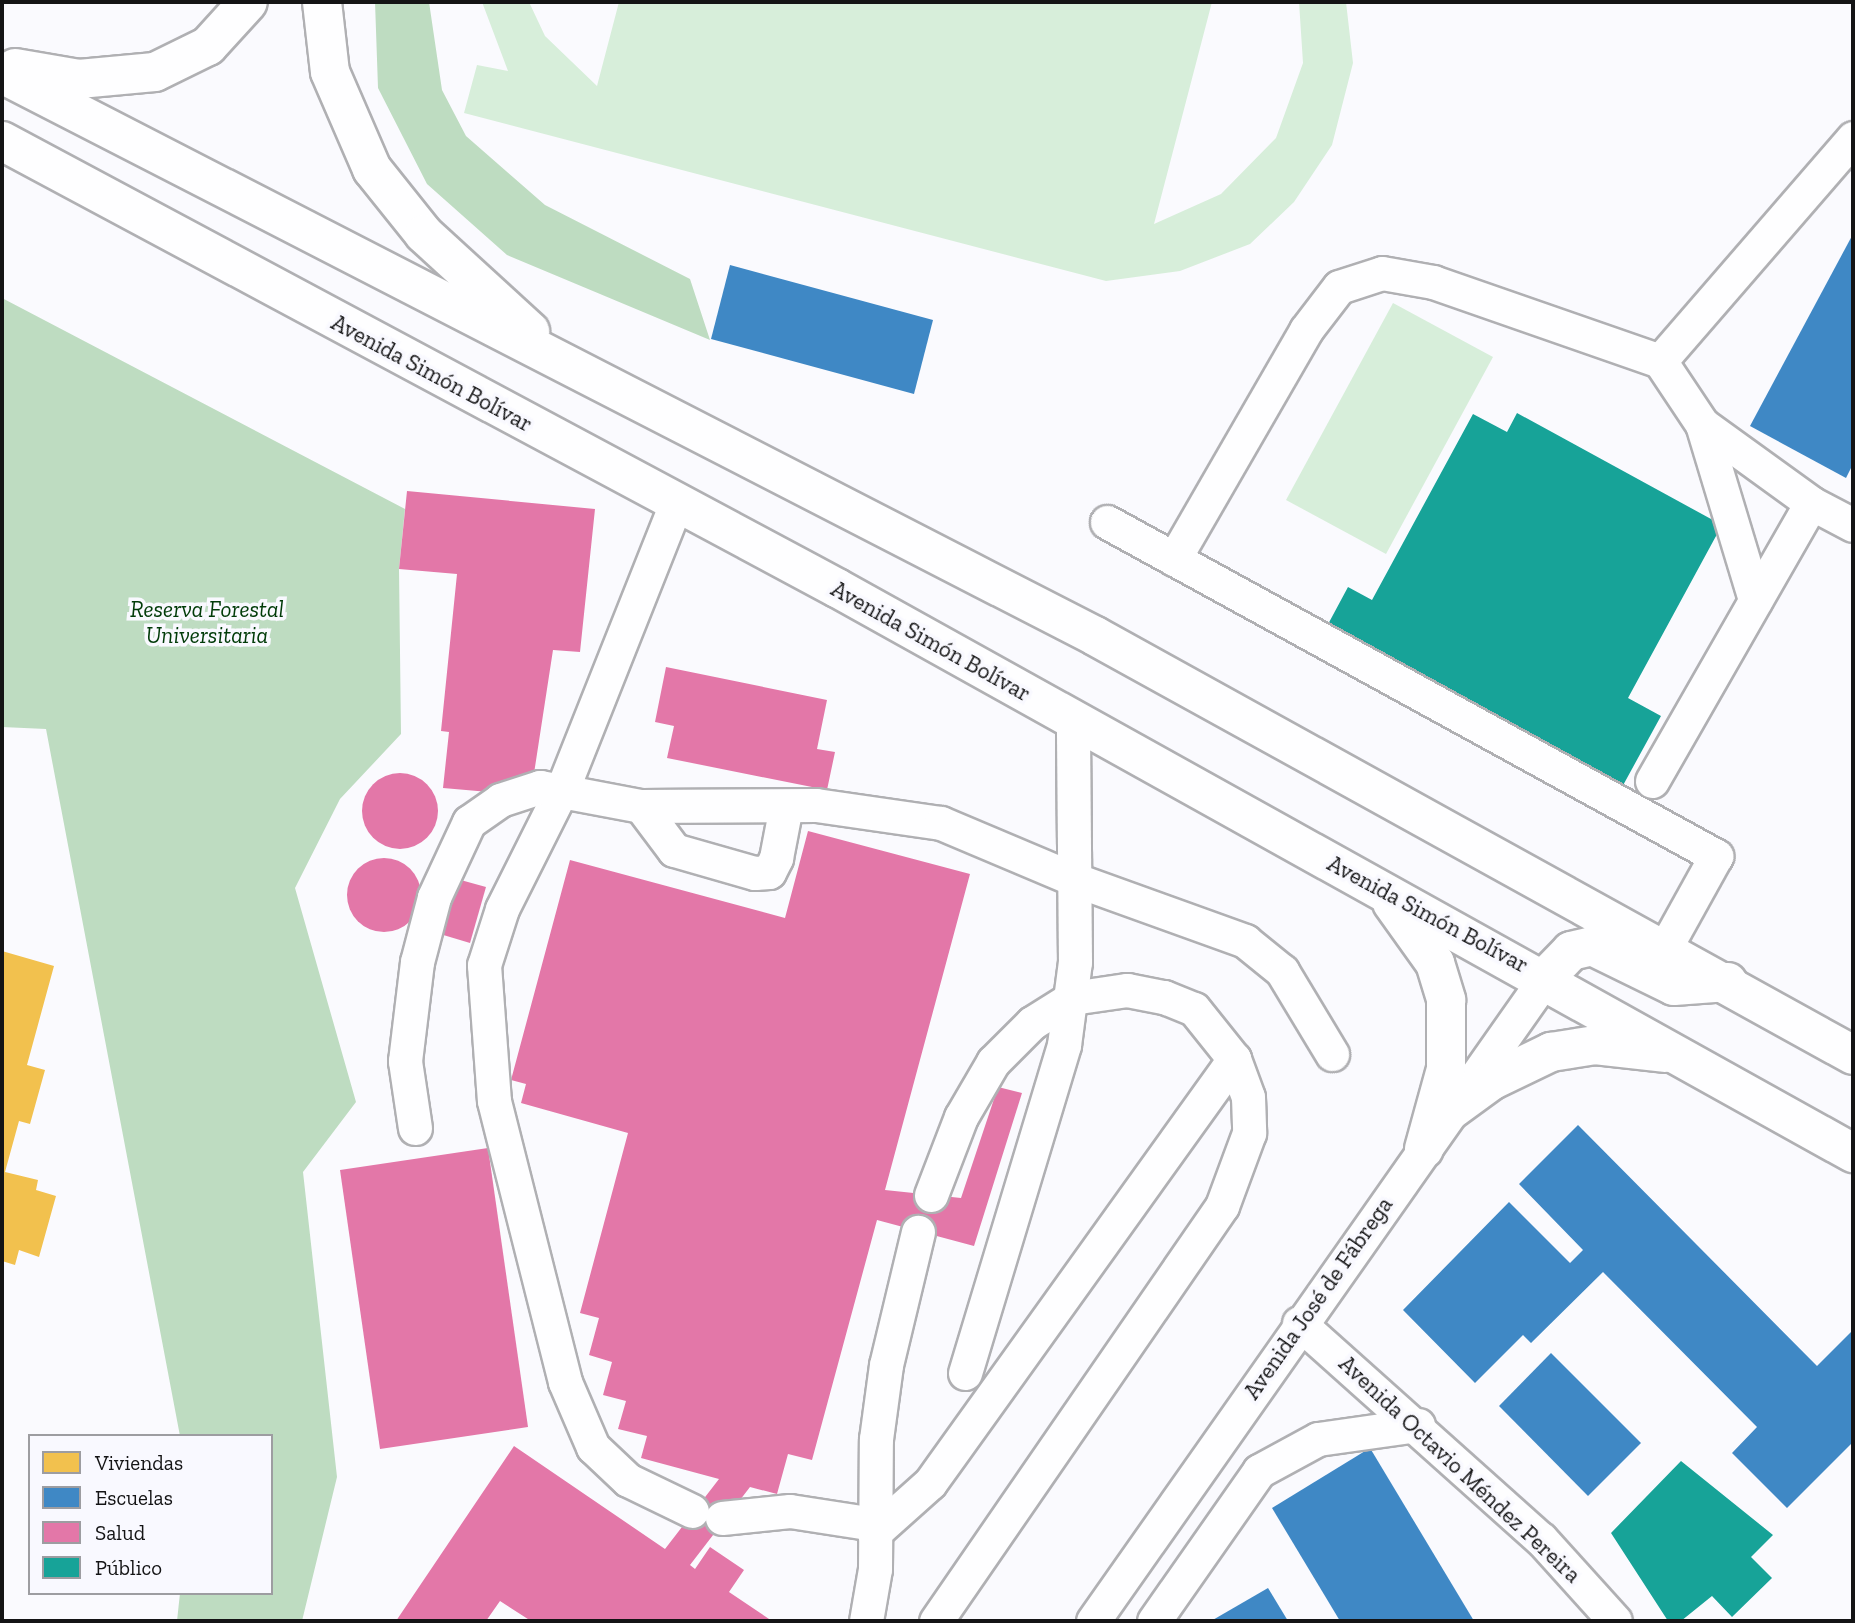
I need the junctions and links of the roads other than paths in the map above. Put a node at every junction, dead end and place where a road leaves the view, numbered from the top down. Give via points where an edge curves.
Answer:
1 (248, 2) edge
2 (322, 2) edge
3 (2, 64) edge
4 (2, 74) edge
5 (1853, 138) edge
6 (2, 141) edge
7 (1660, 361) junction
8 (626, 398) junction
9 (1702, 424) junction
10 (1811, 503) junction
11 (675, 506) junction
12 (1107, 522) dead end
13 (1853, 525) edge
14 (1174, 559) junction
15 (1755, 600) junction
16 (1073, 719) junction
17 (1653, 781) dead end
18 (563, 787) junction
19 (641, 806) junction
20 (786, 806) junction
21 (1076, 880) junction
22 (1378, 888) junction
23 (1665, 948) junction
24 (1546, 977) junction
25 (1728, 982) junction
26 (1072, 998) junction
27 (1332, 1054) dead end
28 (1853, 1055) edge
29 (1689, 1058) junction
30 (1234, 1059) junction
31 (1450, 1111) junction
32 (415, 1128) dead end
33 (1424, 1149) junction
34 (1853, 1153) edge
35 (931, 1195) dead end
36 (918, 1232) dead end
37 (1299, 1323) junction
38 (965, 1373) dead end
39 (1418, 1425) junction
40 (874, 1529) junction
41 (886, 1620) edge
42 (936, 1621) edge
43 (1093, 1621) edge
44 (1154, 1621) edge
45 (1615, 1621) edge

1 - 3 main road via 208,46 155,72 79,79
2 - 8 main road via 341,107 395,201 488,295
4 - 8 main road
5 - 7 street
6 - 11 main road, Avenida Simón Bolívar
7 - 9 street
7 - 14 street via 1433,282 1382,273 1339,288 1306,330
8 - 23 main road via 1095,636
9 - 10 street
9 - 15 street
10 - 13 street
10 - 15 street
11 - 16 main road, Avenida Simón Bolívar
11 - 18 street
12 - 14 street
14 - 23 street via 1716,856
15 - 17 street
16 - 21 street
16 - 22 main road, Avenida Simón Bolívar
18 - 19 street
18 - 32 street via 500,800 469,822 449,855 417,962 409,1019 405,1060
18 - 40 street via 502,909 484,965 494,1101 565,1382 593,1447 628,1480 707,1515 790,1511
19 - 20 street
19 - 20 street via 674,850 755,873 769,872 776,858
20 - 21 street via 941,822
21 - 26 street
21 - 27 street via 1245,941 1282,971
22 - 24 main road, Avenida Simón Bolívar
22 - 33 main road via 1423,941 1446,1000 1446,1069
23 - 25 main road
24 - 25 main road via 1571,951 1592,946 1674,986
24 - 29 main road, Avenida Simón Bolívar
24 - 31 street, Avenida José de Fábrega
25 - 28 main road
26 - 30 street via 1127,990 1164,997 1194,1009
26 - 35 street via 1032,1023 993,1062 961,1118
26 - 38 street via 1052,1094
29 - 31 main road via 1615,1045 1562,1049 1514,1068
29 - 34 main road, Avenida Simón Bolívar
30 - 40 street via 930,1483
30 - 42 street via 1248,1097 1249,1133 1222,1206
31 - 33 street, Avenida José de Fábrega
33 - 37 street, Avenida José de Fábrega
36 - 40 street via 886,1365
37 - 39 street, Avenida Octavio Méndez Pereira
37 - 43 street, Avenida José de Fábrega
39 - 44 street via 1318,1439 1259,1471
39 - 45 street, Avenida Octavio Méndez Pereira via 1541,1539
40 - 41 street via 875,1569

